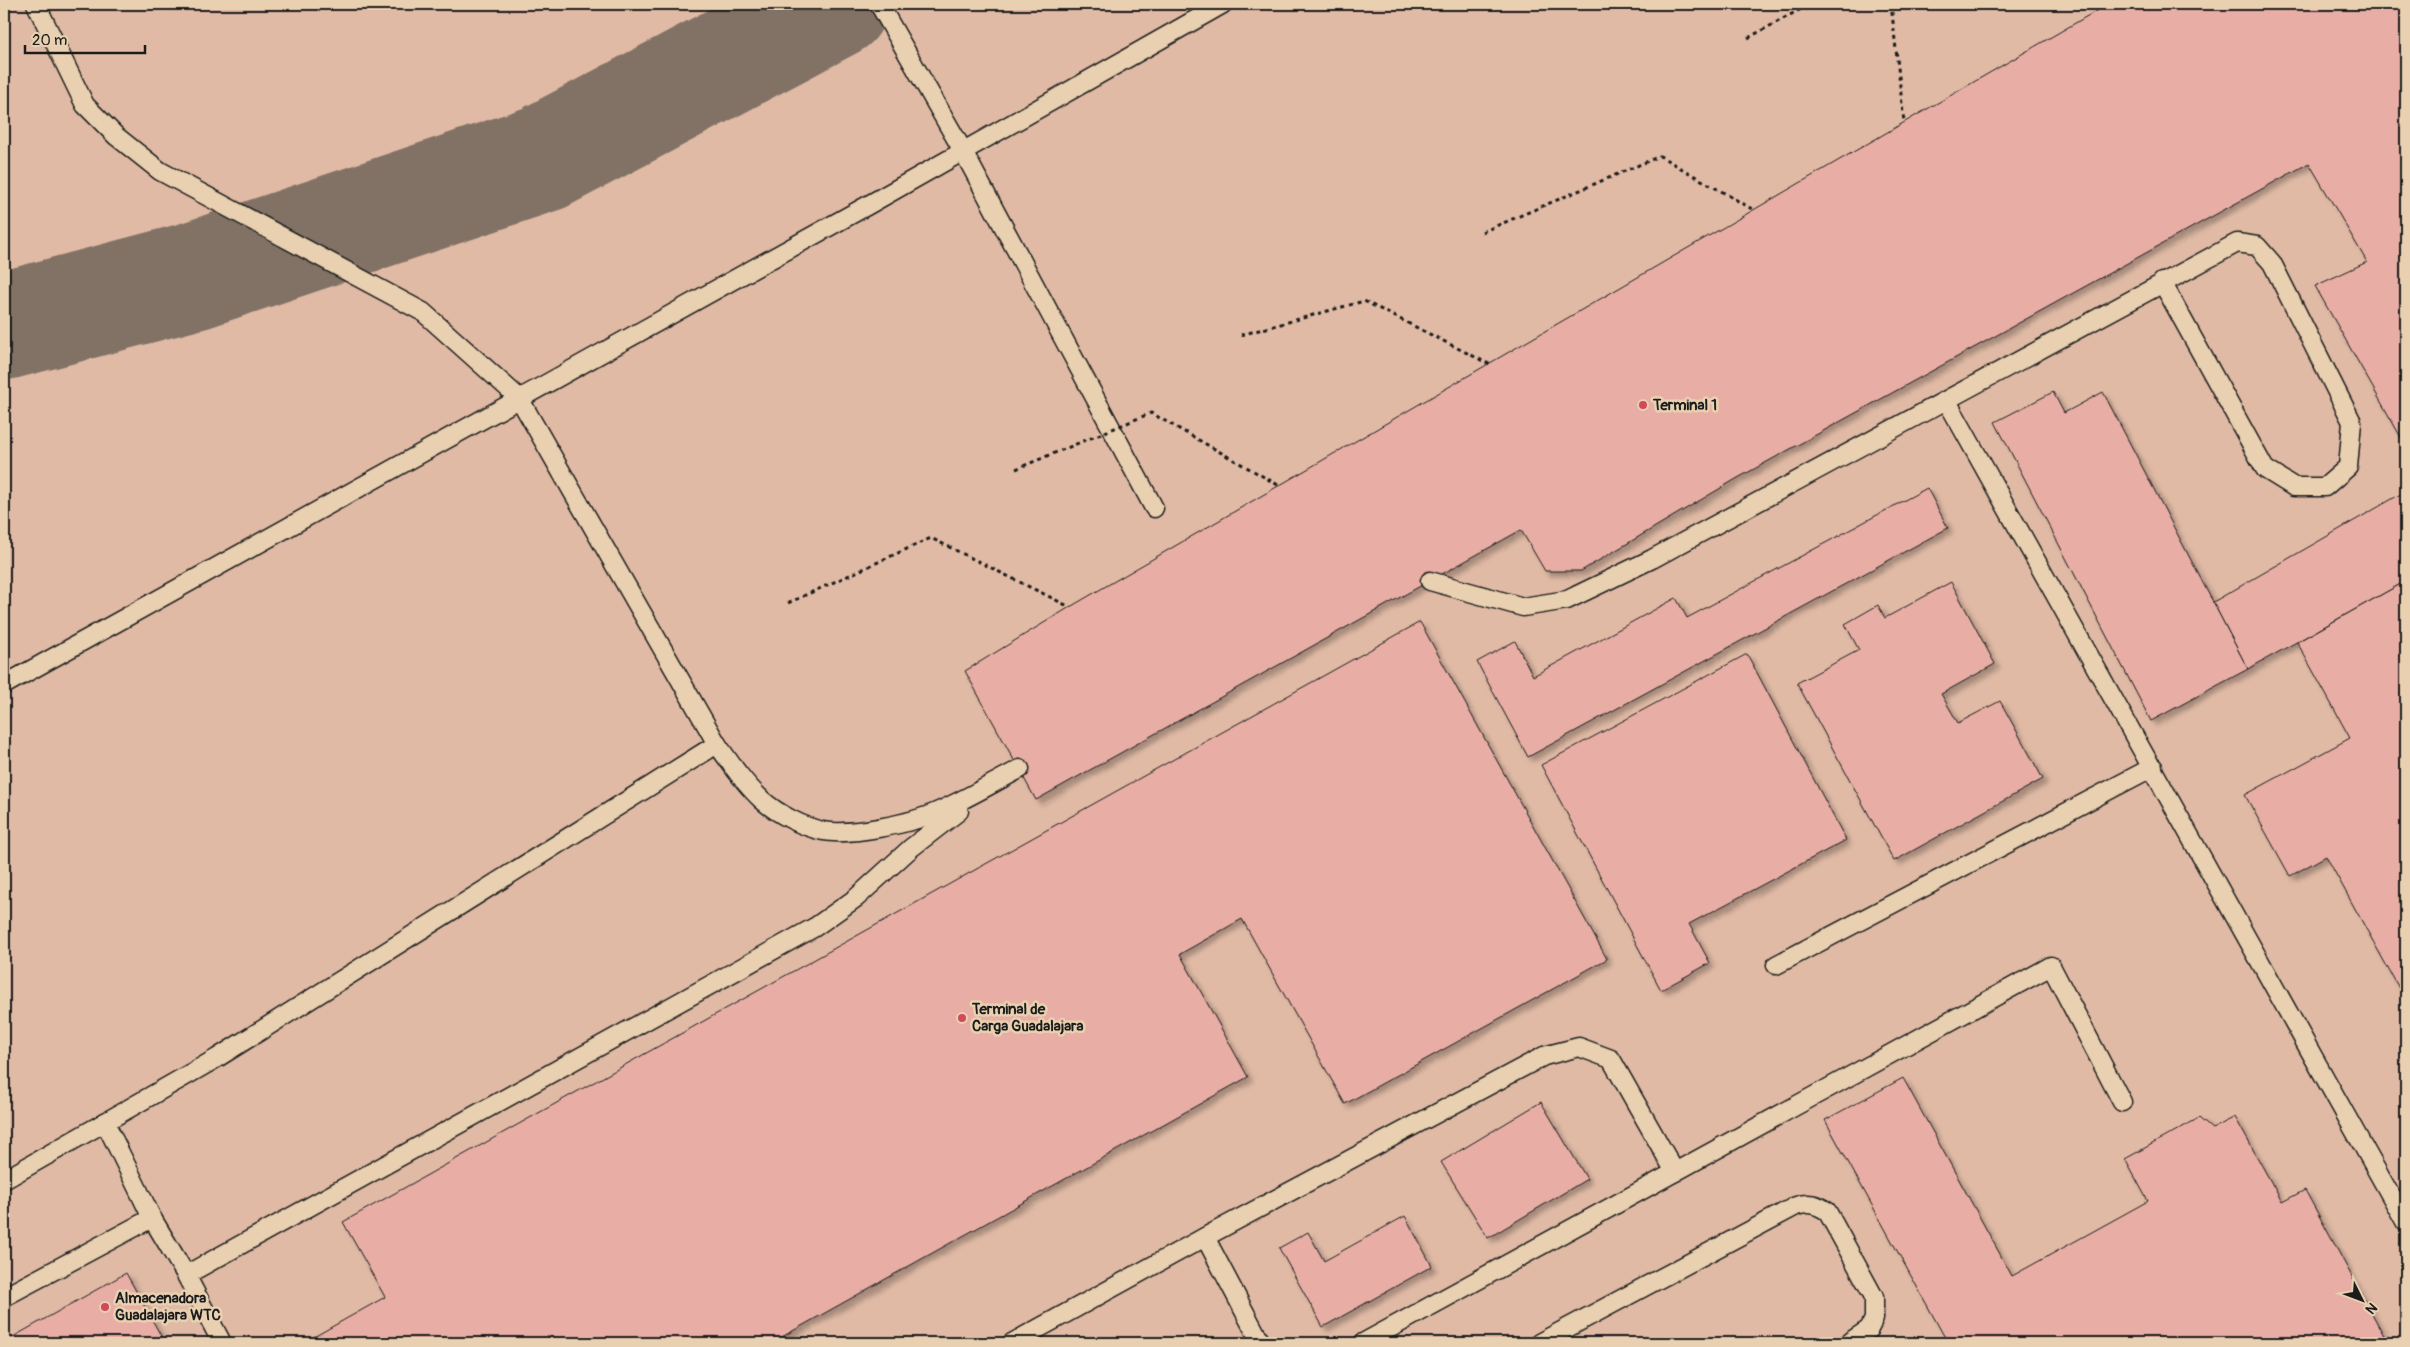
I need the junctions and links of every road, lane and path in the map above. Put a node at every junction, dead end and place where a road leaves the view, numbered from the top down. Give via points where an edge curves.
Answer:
1 (36, 4) edge
2 (879, 4) edge
3 (1223, 4) edge
4 (1810, 4) edge
5 (1891, 4) edge
6 (1748, 38) dead end
7 (1904, 122) dead end
8 (963, 151) junction
9 (1752, 209) dead end
10 (1482, 232) dead end
11 (2162, 282) junction
12 (1241, 335) dead end
13 (1489, 364) dead end
14 (519, 398) junction
15 (1947, 401) junction
16 (1016, 469) dead end
17 (1280, 486) dead end
18 (1154, 508) dead end
19 (1430, 581) dead end
20 (788, 603) dead end
21 (1070, 607) dead end
22 (4, 685) edge
23 (717, 744) junction
24 (2153, 767) junction
25 (1776, 965) dead end
26 (2122, 1102) dead end
27 (104, 1122) junction
28 (1675, 1172) junction
29 (4, 1180) edge
30 (152, 1218) junction
31 (2406, 1223) edge
32 (1205, 1237) junction
33 (186, 1275) junction
34 (4, 1297) edge
35 (1854, 1342) edge
36 (222, 1343) edge
37 (1012, 1343) edge
38 (1260, 1343) edge
39 (1363, 1343) edge
40 (1539, 1343) edge

1 - 14 lane via 85,105 116,136 160,171 423,312
2 - 8 lane
3 - 8 lane
4 - 6 path
5 - 7 path
8 - 14 lane
8 - 18 lane
9 - 10 path via 1660,156
11 - 11 lane via 2266,469 2294,487 2326,488 2348,467 2352,422 2272,263 2257,246 2237,243
11 - 15 lane
12 - 13 path via 1364,301
14 - 22 lane
14 - 23 lane
15 - 19 lane via 1652,559 1566,600 1523,607
15 - 24 lane
16 - 17 path, bridge via 1151,413
20 - 21 path via 931,538
23 - 27 lane via 225,1052
23 - 33 lane via 739,776 764,801 791,819 824,831 862,830 937,812 1020,769 944,821 856,898 815,927
24 - 25 lane
24 - 31 lane
26 - 28 lane via 2051,966
27 - 29 lane
27 - 30 lane
28 - 32 lane via 1611,1059 1579,1046 1544,1056
28 - 39 lane
30 - 33 lane
30 - 34 lane
32 - 37 lane
32 - 38 lane
33 - 36 lane
35 - 40 lane via 1874,1320 1874,1297 1827,1211 1806,1203

